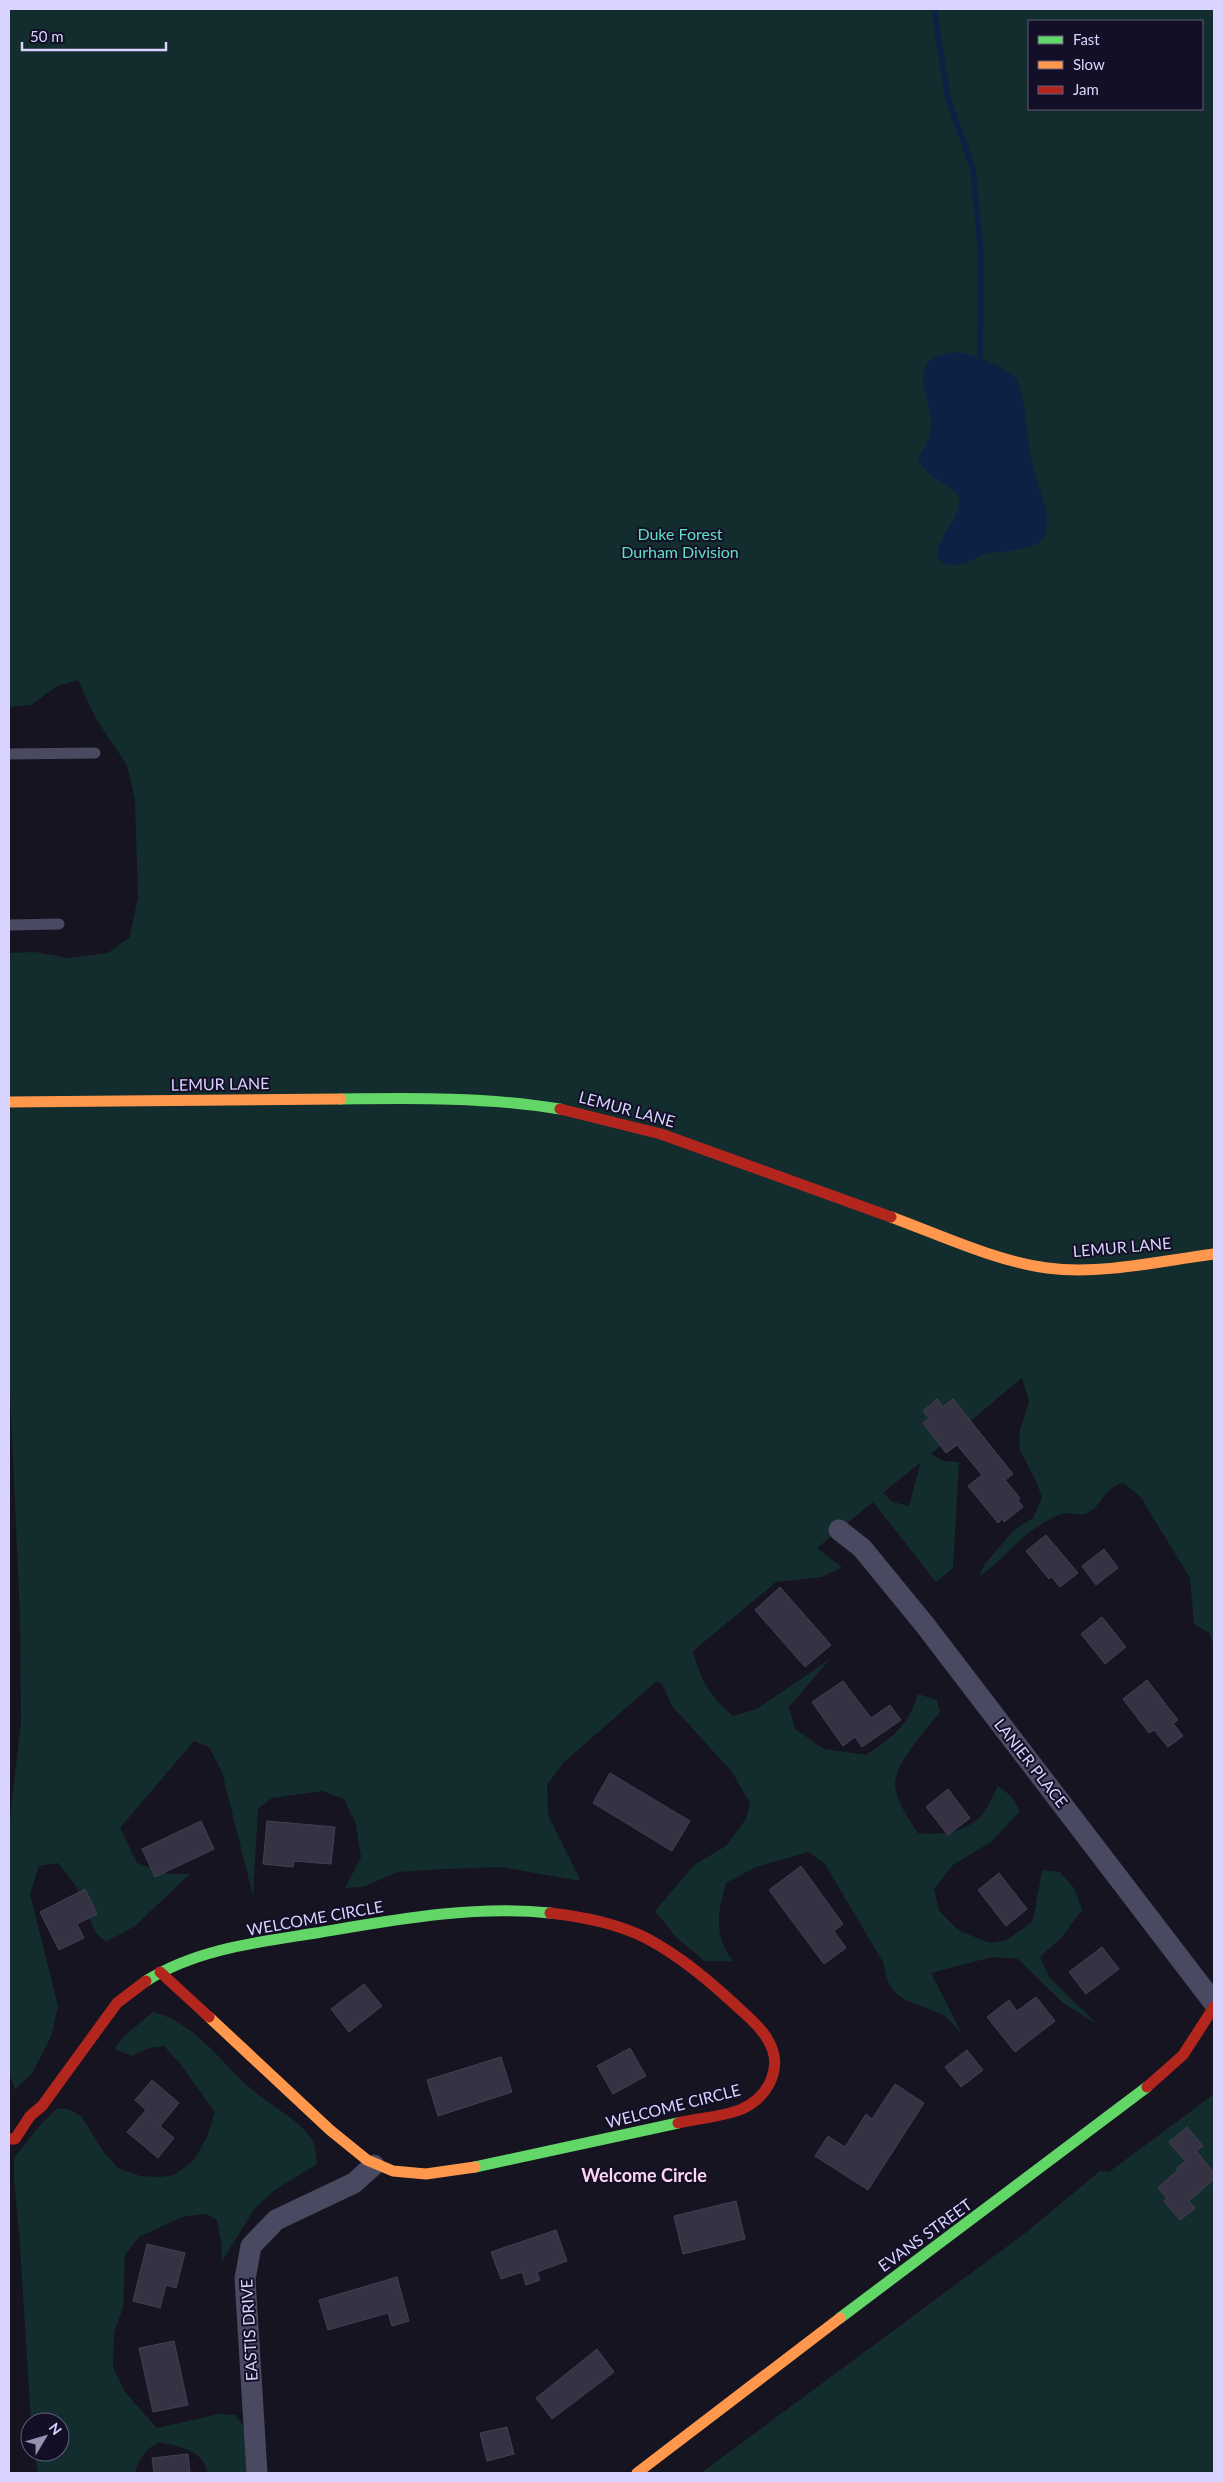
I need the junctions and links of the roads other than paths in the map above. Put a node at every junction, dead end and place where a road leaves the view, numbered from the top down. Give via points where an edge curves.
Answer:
1 (95, 753) dead end
2 (9, 754) edge
3 (59, 924) dead end
4 (9, 925) edge
5 (9, 1102) edge
6 (1214, 1254) edge
7 (839, 1530) dead end
8 (160, 1972) junction
9 (1214, 2002) edge
10 (1214, 2007) edge
11 (9, 2139) edge
12 (374, 2165) junction
13 (257, 2473) edge
14 (637, 2473) edge

1 - 2 lane
3 - 4 lane
5 - 6 street, LEMUR LANE via 455,1098 518,1102 577,1112 661,1134 1008,1259 1046,1268 1092,1270
7 - 9 street, LANIER PLACE via 862,1548 925,1625
8 - 11 street, WELCOME CIRCLE via 116,2003 42,2106 30,2116 15,2139
8 - 12 street, WELCOME CIRCLE via 330,2130
8 - 12 street, WELCOME CIRCLE via 206,1954 376,1923 440,1915 536,1910 606,1923 651,1941 729,1999 771,2044 776,2065 770,2084 759,2099 741,2109 489,2165 410,2174
10 - 14 street, EVANS STREET via 1188,2048 1166,2072
12 - 13 street, EASTIS DRIVE via 354,2183 276,2220 251,2246 245,2279

